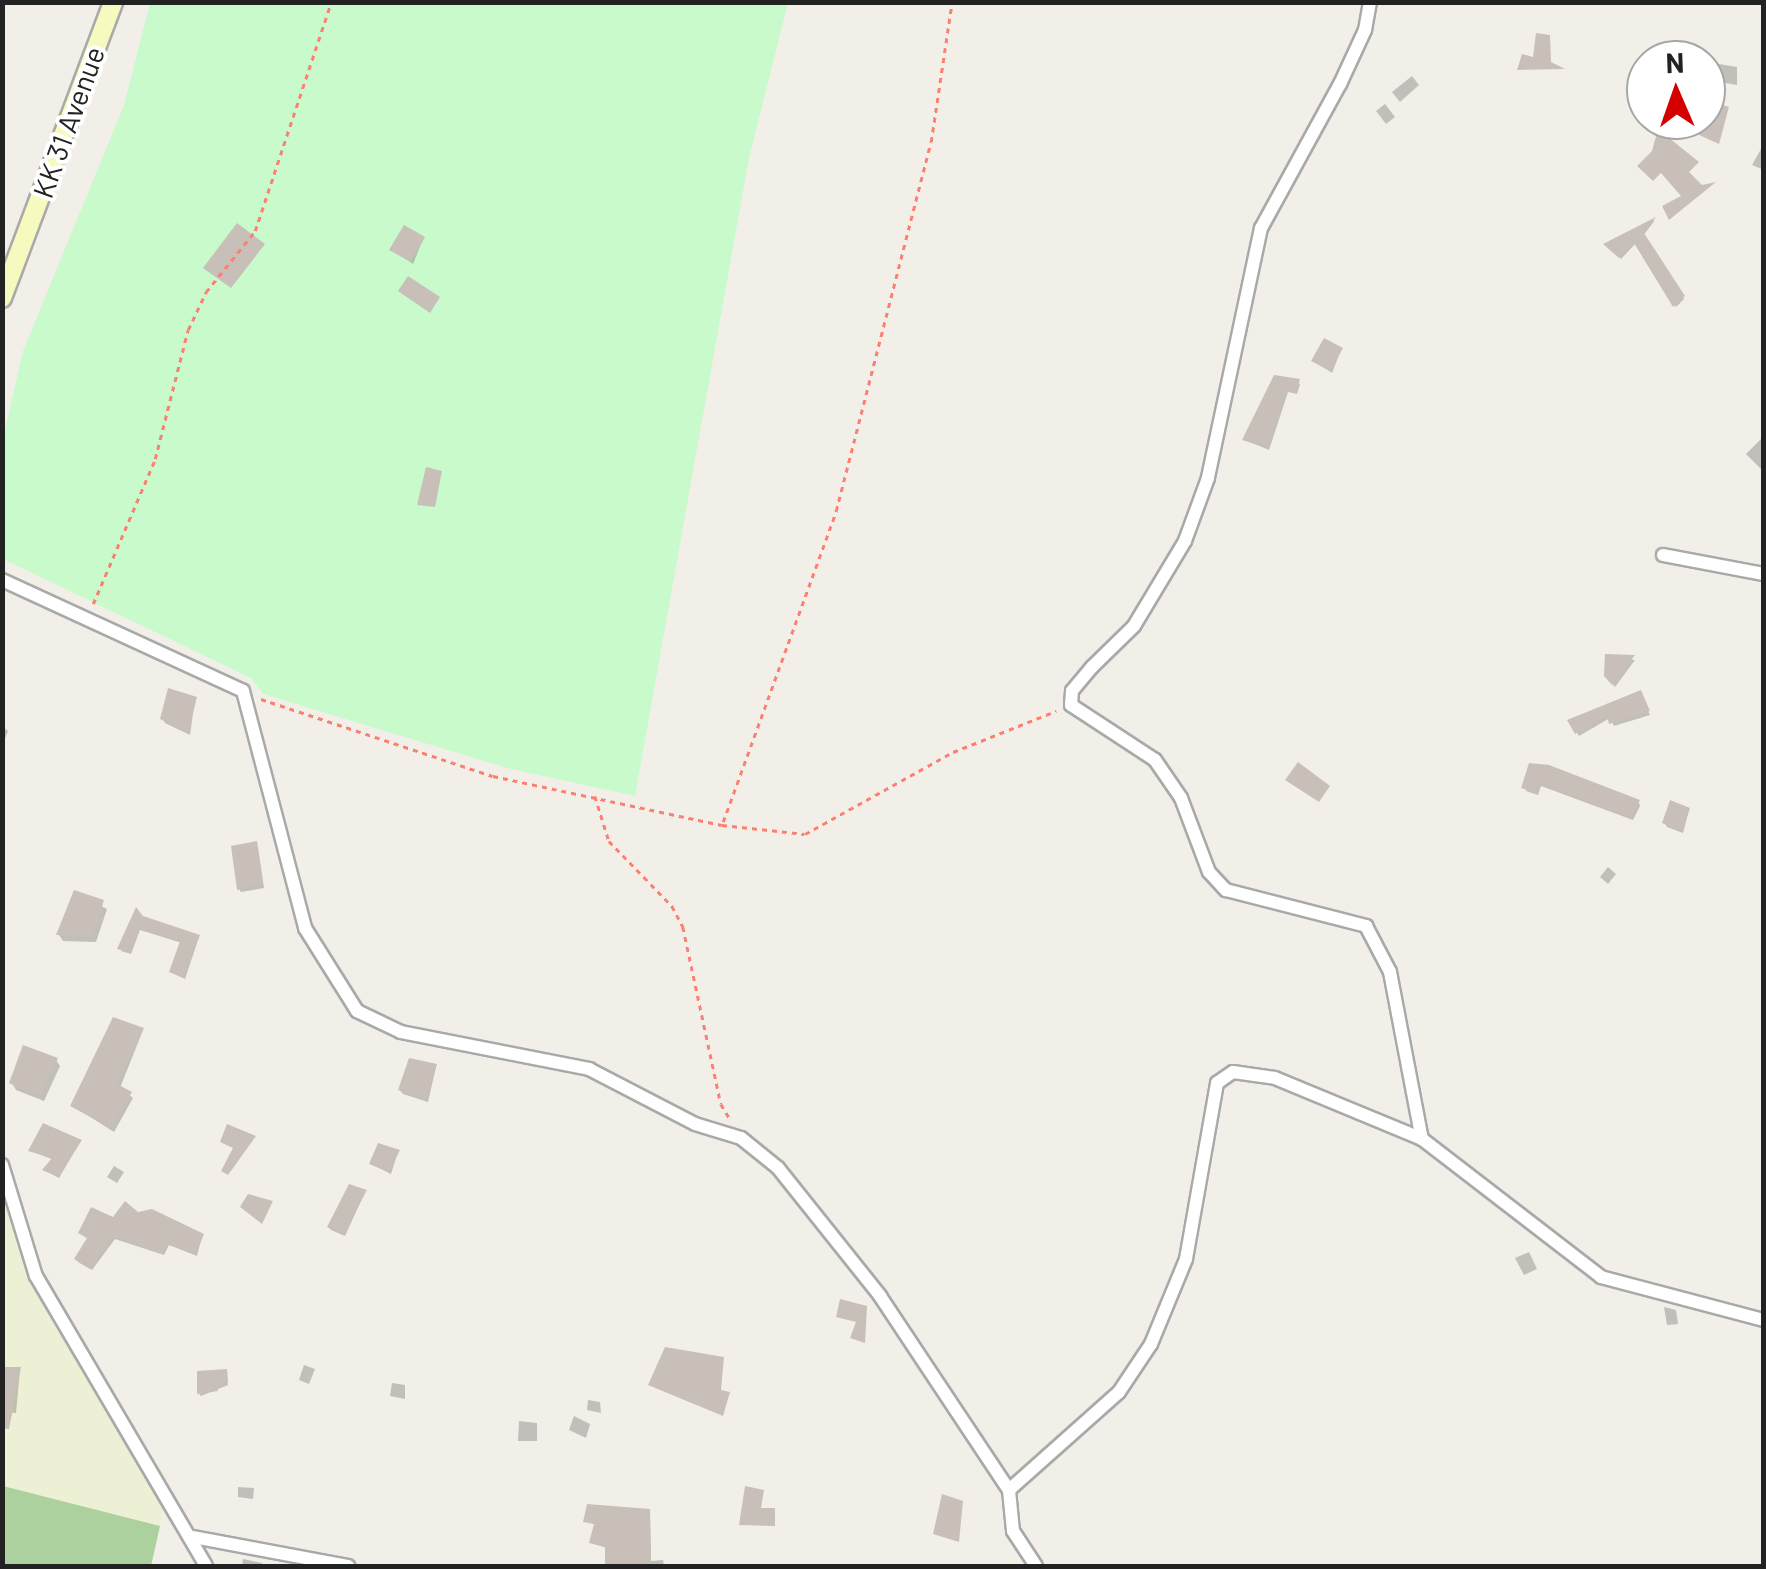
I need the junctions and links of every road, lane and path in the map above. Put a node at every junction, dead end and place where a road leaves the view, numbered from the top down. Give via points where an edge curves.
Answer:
1 (113, 2) edge
2 (331, 2) edge
3 (952, 2) edge
4 (1370, 2) edge
5 (2, 298) edge
6 (1663, 556) dead end
7 (1764, 574) edge
8 (2, 580) edge
9 (86, 619) junction
10 (243, 691) junction
11 (1071, 705) junction
12 (595, 796) junction
13 (722, 824) junction
14 (741, 1138) junction
15 (1422, 1139) junction
16 (2, 1165) edge
17 (1764, 1320) edge
18 (1009, 1490) junction
19 (193, 1537) junction
20 (206, 1566) edge
21 (348, 1566) edge
22 (1036, 1566) edge

1 - 5 main road, KK 31 Avenue
2 - 9 path via 254,230 206,292 188,330 154,460
3 - 13 path via 932,142 836,511
4 - 11 street via 1366,30 1340,84 1261,228 1208,478 1185,542 1134,626 1082,679
6 - 7 street
8 - 9 street
9 - 10 street
10 - 12 path via 328,726 493,776
10 - 14 street via 305,928 357,1011 401,1032 588,1068 695,1124
11 - 13 path via 953,752 806,834
11 - 15 street via 1154,760 1181,798 1209,872 1226,890 1366,926 1390,972
12 - 13 path
12 - 14 path via 609,841 663,896 683,928 721,1104
14 - 18 street via 778,1168 880,1296
15 - 17 street via 1601,1277
15 - 18 street via 1275,1078 1224,1075 1186,1259 1151,1344 1120,1392
16 - 19 street via 36,1276 121,1431
18 - 22 street via 1013,1532
19 - 20 street
19 - 21 street

